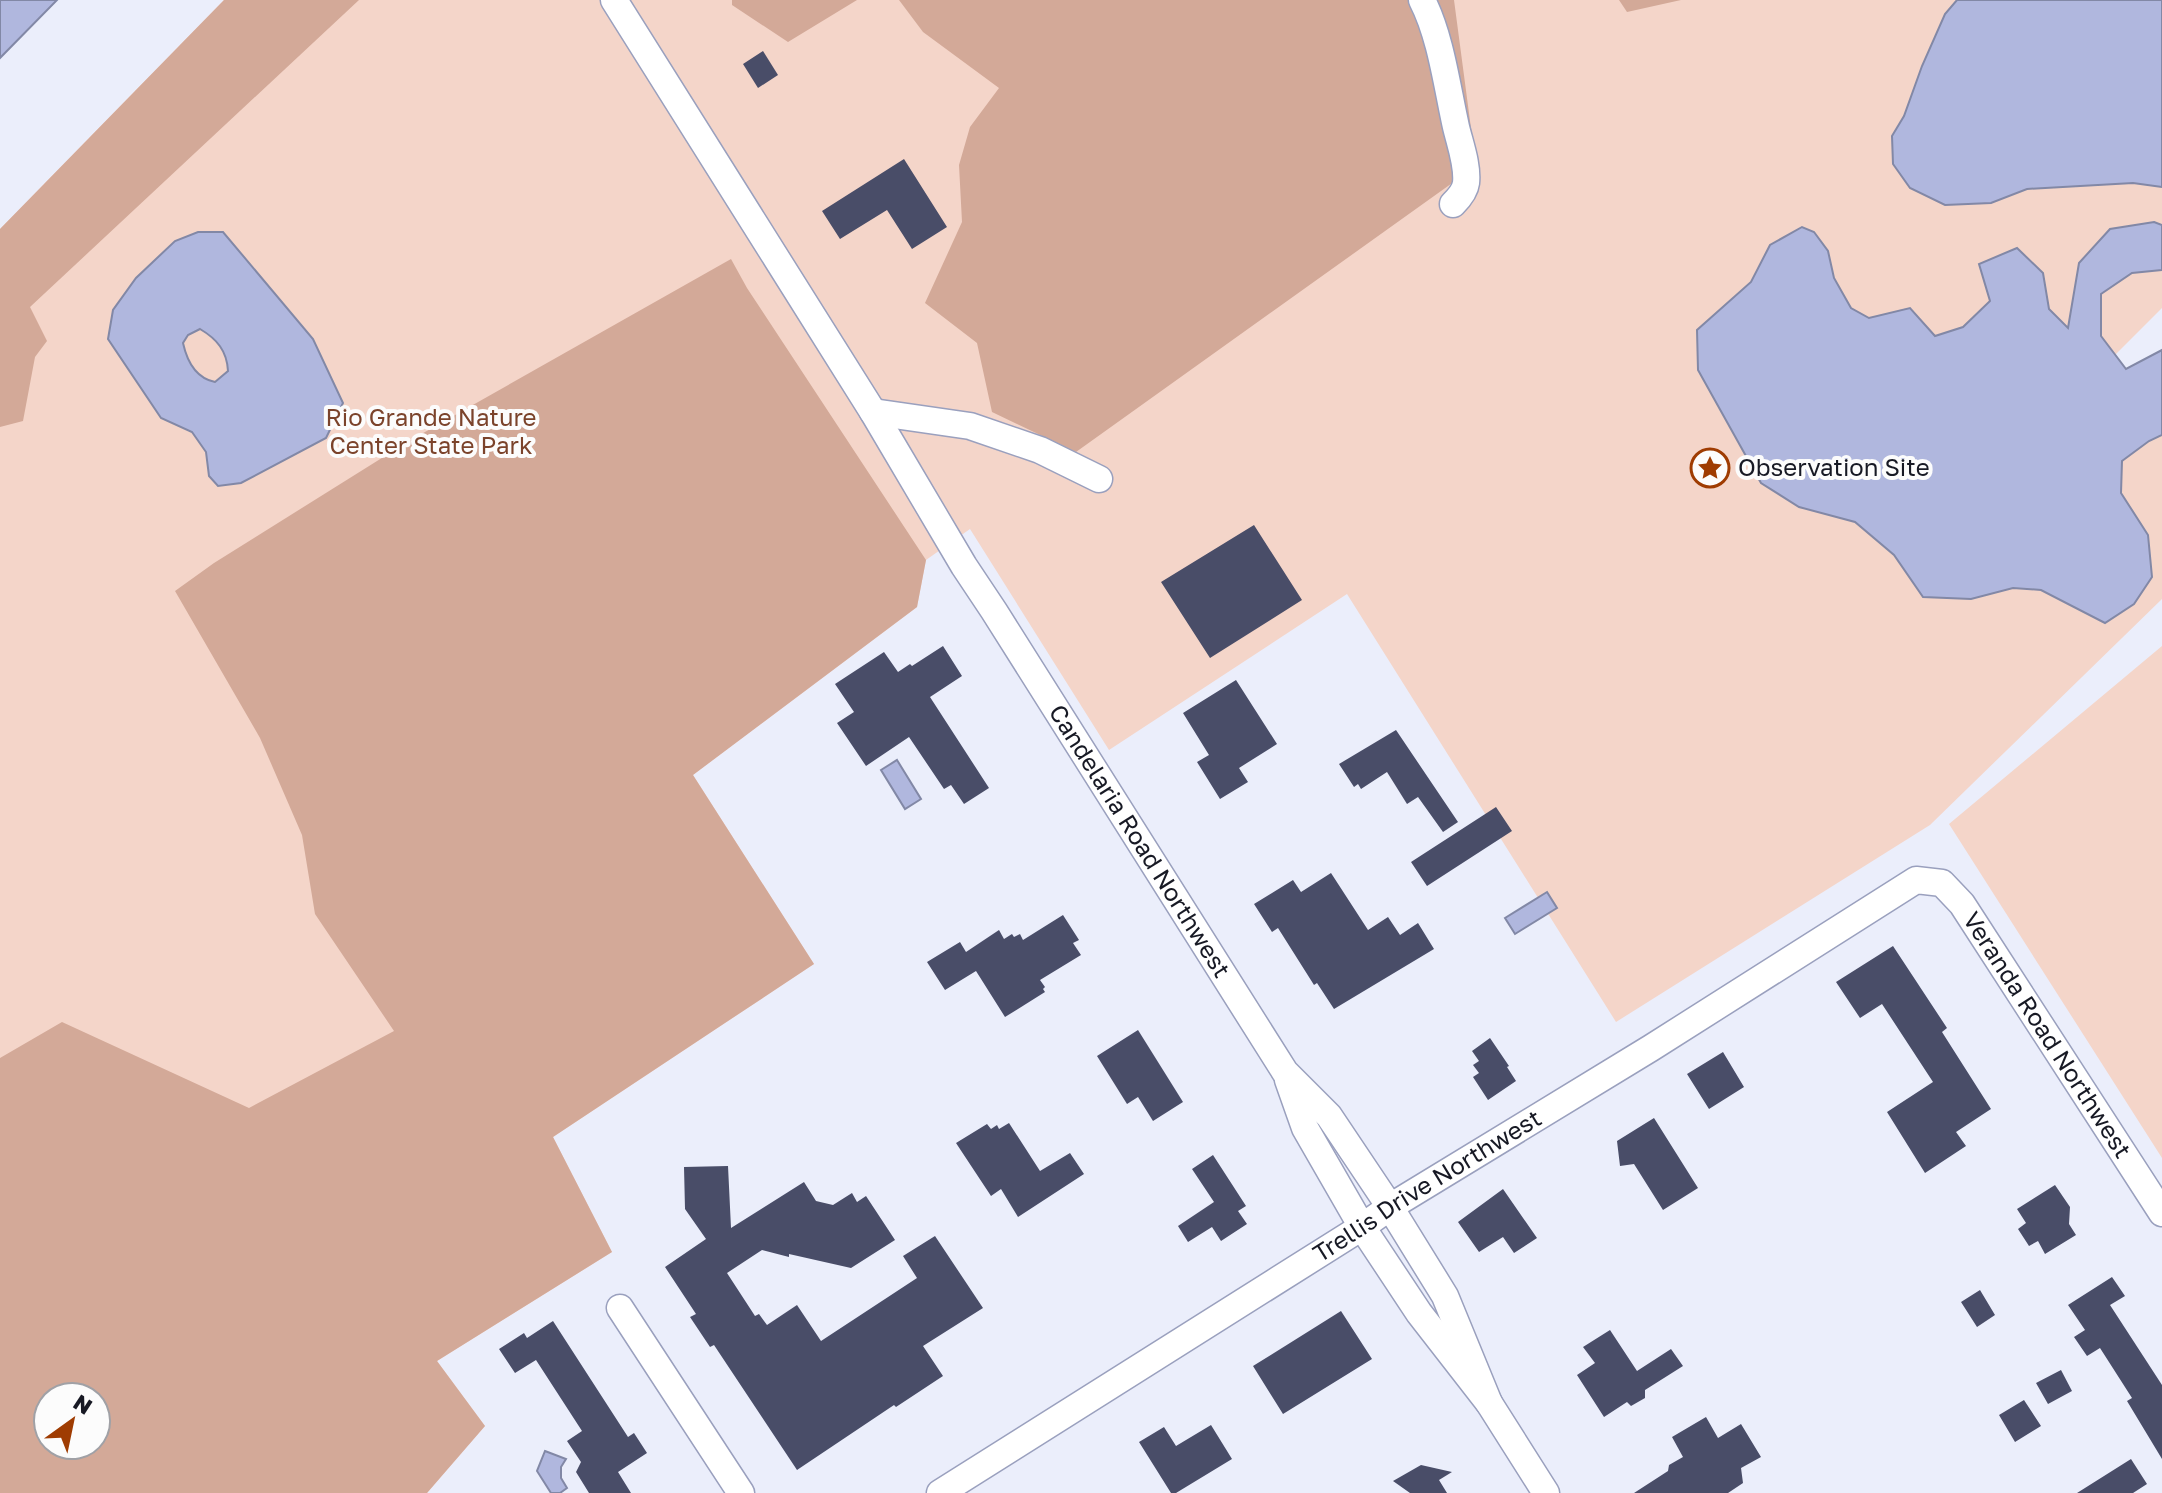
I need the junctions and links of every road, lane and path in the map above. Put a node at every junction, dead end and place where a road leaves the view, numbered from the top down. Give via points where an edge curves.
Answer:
1 (614, 0) edge
2 (1422, 0) edge
3 (1453, 204) dead end
4 (873, 412) junction
5 (1099, 479) dead end
6 (1916, 880) joint
7 (1285, 1072) junction
8 (1390, 1207) junction
9 (2162, 1213) edge
10 (1362, 1227) junction
11 (620, 1308) dead end
12 (1489, 1403) junction
13 (741, 1493) edge
14 (940, 1493) edge
15 (1546, 1493) edge

1 - 4 street, Candelaria Road Northwest
2 - 3 street via 1464,163 1466,184
4 - 5 street via 970,426 1040,450
4 - 7 street, Candelaria Road Northwest via 964,566
6 - 8 street, Trellis Drive Northwest
6 - 9 street, Veranda Road Northwest via 1942,883 1962,904
7 - 8 street, Candelaria Road Northwest via 1329,1116
7 - 10 street, Candelaria Road Northwest via 1305,1128
8 - 10 street, Trellis Drive Northwest
8 - 12 street, Candelaria Road Northwest via 1445,1296
10 - 12 street, Candelaria Road Northwest via 1419,1313
10 - 14 street, Trellis Drive Northwest
11 - 13 street
12 - 15 street, Candelaria Road Northwest

